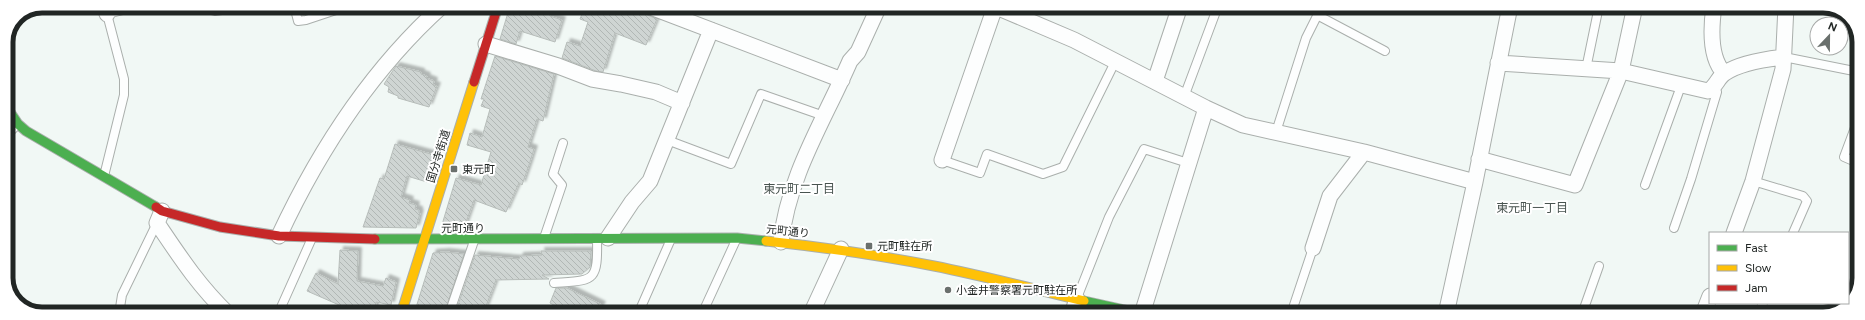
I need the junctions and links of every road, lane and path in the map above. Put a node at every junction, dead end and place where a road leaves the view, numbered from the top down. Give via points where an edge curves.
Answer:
1 (107, 13) edge
2 (296, 13) edge
3 (324, 13) edge
4 (431, 13) edge
5 (496, 13) edge
6 (666, 13) edge
7 (876, 13) edge
8 (993, 13) edge
9 (1025, 13) edge
10 (1178, 13) edge
11 (1215, 13) edge
12 (1509, 13) edge
13 (1598, 13) edge
14 (1633, 13) edge
15 (1713, 13) edge
16 (1786, 13) edge
17 (1317, 15) joint
18 (711, 30) junction
19 (486, 44) junction
20 (1385, 51) dead end
21 (1784, 57) junction
22 (1116, 60) junction
23 (1498, 63) junction
24 (1586, 69) junction
25 (1621, 71) junction
26 (1852, 71) edge
27 (1724, 73) junction
28 (842, 80) junction
29 (1155, 81) junction
30 (1681, 86) junction
31 (1714, 88) junction
32 (1184, 97) junction
33 (682, 102) junction
34 (1206, 108) junction
35 (13, 116) edge
36 (824, 116) junction
37 (18, 124) junction
38 (13, 129) edge
39 (1276, 132) junction
40 (1852, 136) edge
41 (667, 140) junction
42 (563, 143) dead end
43 (1364, 152) junction
44 (1479, 159) junction
45 (942, 160) joint
46 (1851, 160) dead end
47 (1188, 163) junction
48 (104, 177) junction
49 (1753, 181) junction
50 (1475, 182) junction
51 (1645, 185) dead end
52 (160, 217) junction
53 (1674, 228) dead end
54 (1734, 232) edge
55 (1793, 232) edge
56 (279, 236) junction
57 (312, 238) junction
58 (602, 238) junction
59 (672, 238) junction
60 (737, 238) junction
61 (425, 240) junction
62 (474, 240) junction
63 (544, 240) junction
64 (781, 242) junction
65 (1313, 248) joint
66 (841, 249) junction
67 (1599, 266) dead end
68 (554, 283) dead end
69 (1077, 299) junction
70 (120, 307) edge
71 (221, 307) edge
72 (281, 307) edge
73 (403, 307) edge
74 (451, 307) edge
75 (641, 307) edge
76 (705, 307) edge
77 (814, 307) edge
78 (1074, 307) edge
79 (1112, 307) edge
80 (1144, 307) edge
81 (1292, 307) edge
82 (1448, 307) edge
83 (1584, 307) edge

1 - 48 lane via 124,79 124,95
2 - 3 lane via 298,21
4 - 56 street via 390,57 361,96 316,163
5 - 19 street, 国分寺街道
6 - 18 street
7 - 28 street
8 - 45 street
9 - 22 street
10 - 29 street
11 - 32 lane
12 - 23 street
13 - 24 lane
14 - 25 street
15 - 27 street via 1711,34 1719,67
16 - 21 street
17 - 20 lane
17 - 39 lane via 1306,38
18 - 28 street
18 - 33 street
19 - 33 street via 592,79 656,92
19 - 61 street, 国分寺街道
21 - 26 lane
21 - 27 street via 1759,60
21 - 49 street
22 - 29 street
22 - 45 lane via 1063,167 1043,174 987,154 980,173
23 - 24 street
23 - 44 street
24 - 25 street
25 - 30 street
25 - 44 street via 1575,185
27 - 31 street
28 - 36 street
29 - 32 street
30 - 31 street via 1708,91
30 - 51 lane
31 - 53 lane via 1717,92
32 - 34 street
33 - 41 street
34 - 39 street via 1243,124
34 - 47 street
35 - 37 street, 元町通り
36 - 41 lane via 761,94 731,164
36 - 64 street via 788,199
37 - 38 lane
37 - 48 street, 元町通り
39 - 43 street
40 - 46 lane via 1844,157
41 - 58 street via 650,181
42 - 63 lane via 552,174 562,185
43 - 50 street
43 - 65 street via 1330,196
44 - 50 street
47 - 69 lane via 1144,149 1109,217
47 - 80 street
48 - 52 street, 元町通り
49 - 54 street
49 - 55 lane via 1803,196 1807,201
50 - 82 street
52 - 56 street, 元町通り
52 - 70 lane via 122,295
52 - 71 street via 190,272
56 - 57 street, 元町通り
57 - 61 street, 元町通り
57 - 72 lane
58 - 59 street, 元町通り
58 - 63 street, 元町通り
58 - 68 lane via 598,264 593,275 586,281
59 - 60 street, 元町通り
59 - 75 lane
60 - 64 street, 元町通り
60 - 76 lane
61 - 62 street, 元町通り
61 - 73 street, 国分寺街道
62 - 63 street, 元町通り
62 - 74 lane
64 - 66 street, 元町通り
65 - 81 lane
66 - 69 street, 元町通り via 935,266
66 - 77 street
67 - 83 lane
69 - 78 street
69 - 79 street, 元町通り

